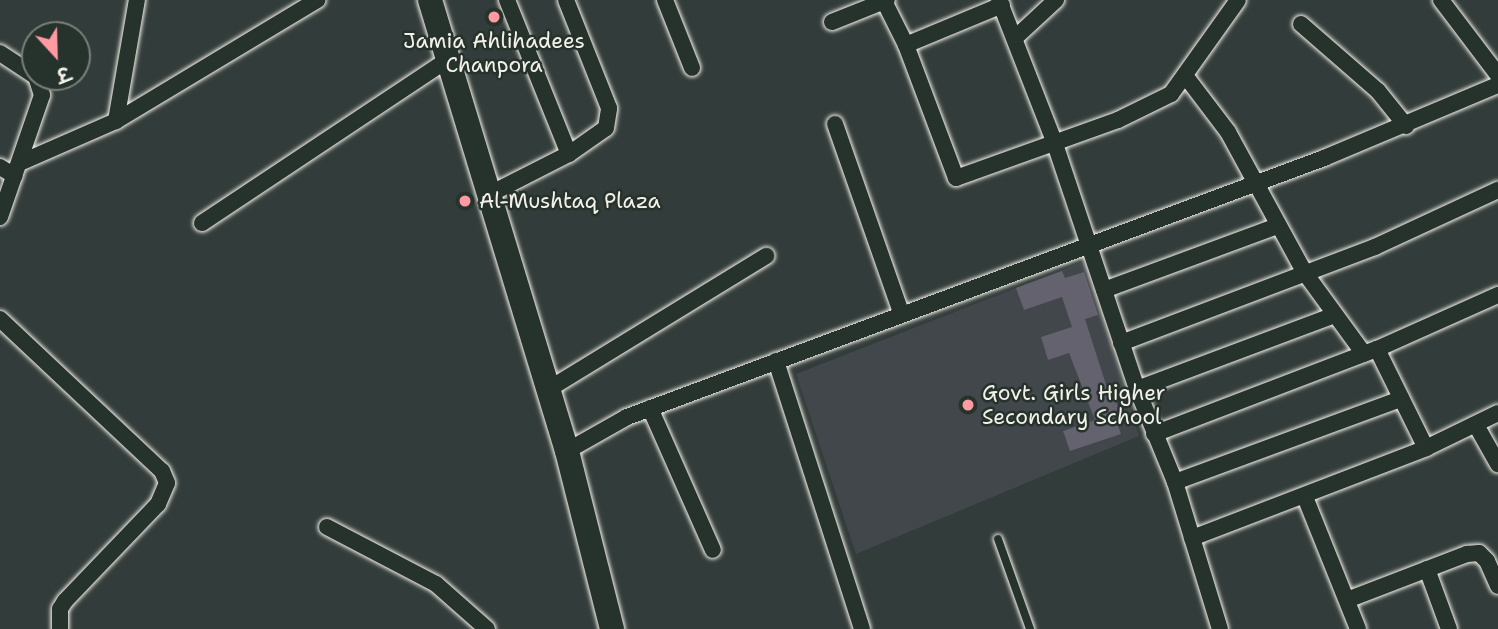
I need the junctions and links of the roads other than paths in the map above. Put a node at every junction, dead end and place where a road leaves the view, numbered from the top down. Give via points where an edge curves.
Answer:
1 (137, 0) edge
2 (317, 0) edge
3 (429, 0) edge
4 (507, 0) edge
5 (566, 0) edge
6 (665, 0) edge
7 (886, 0) edge
8 (1056, 0) edge
9 (1238, 0) edge
10 (1441, 0) edge
11 (1000, 3) edge
12 (832, 22) dead end
13 (1301, 24) dead end
14 (1015, 38) junction
15 (906, 45) junction
16 (0, 53) edge
17 (449, 59) junction
18 (21, 67) edge
19 (692, 68) dead end
20 (1496, 69) edge
21 (1186, 78) junction
22 (1498, 85) edge
23 (41, 91) edge
24 (116, 121) junction
25 (835, 124) dead end
26 (1406, 126) junction
27 (1055, 144) junction
28 (569, 154) junction
29 (0, 167) edge
30 (19, 169) junction
31 (1257, 182) junction
32 (1498, 190) edge
33 (490, 194) junction
34 (0, 217) edge
35 (202, 223) dead end
36 (1277, 226) junction
37 (1088, 243) junction
38 (766, 256) dead end
39 (1305, 273) junction
40 (1104, 290) junction
41 (1498, 295) edge
42 (902, 315) junction
43 (1335, 315) junction
44 (0, 319) edge
45 (1121, 343) junction
46 (1370, 351) junction
47 (776, 362) junction
48 (549, 389) junction
49 (1137, 389) junction
50 (1401, 399) junction
51 (650, 408) junction
52 (1498, 413) edge
53 (1476, 425) junction
54 (1154, 434) junction
55 (1426, 448) junction
56 (567, 451) junction
57 (1498, 464) edge
58 (1175, 482) junction
59 (1305, 497) junction
60 (327, 527) dead end
61 (1192, 538) junction
62 (998, 539) dead end
63 (713, 550) dead end
64 (1427, 569) junction
65 (1498, 586) edge
66 (1346, 600) junction
67 (485, 628) edge
68 (60, 629) edge
69 (612, 629) edge
70 (862, 629) edge
71 (1030, 629) edge
72 (1220, 629) edge
73 (1358, 629) edge
74 (1449, 629) edge

1 - 24 street
2 - 24 street
3 - 17 main road
4 - 28 street
5 - 28 street via 609,108 606,128
6 - 19 street
7 - 12 street
7 - 15 street
8 - 14 street
9 - 21 street
10 - 20 street
11 - 14 street
11 - 15 street
13 - 26 street via 1378,91
14 - 27 street
15 - 27 street via 956,178
16 - 18 street
17 - 33 main road
17 - 35 street
21 - 27 street via 1147,109
21 - 31 street via 1228,132
22 - 26 street
23 - 30 street
24 - 30 street
25 - 42 street
26 - 31 street
27 - 37 street
28 - 33 street
29 - 30 street
30 - 34 street
31 - 36 street
31 - 37 street
32 - 39 street
33 - 48 main road
36 - 39 street
36 - 40 street
37 - 40 street
37 - 42 street
38 - 48 street
39 - 43 street
39 - 45 street
40 - 45 street
41 - 46 street
42 - 47 street
43 - 46 street
43 - 49 street
44 - 68 street via 153,462 167,482 158,504 65,601 60,609
45 - 49 street
46 - 50 street
46 - 54 street
47 - 51 street
47 - 70 street
48 - 56 main road
49 - 54 street
50 - 55 street
50 - 58 street
51 - 56 street
51 - 63 street
52 - 53 street
53 - 55 street
53 - 57 street
54 - 58 street
55 - 59 street
56 - 69 main road
58 - 61 street
59 - 61 street
59 - 66 street
60 - 67 street via 436,584
61 - 72 street
62 - 71 lane
64 - 65 street via 1479,554
64 - 66 street
64 - 74 street
66 - 73 street

